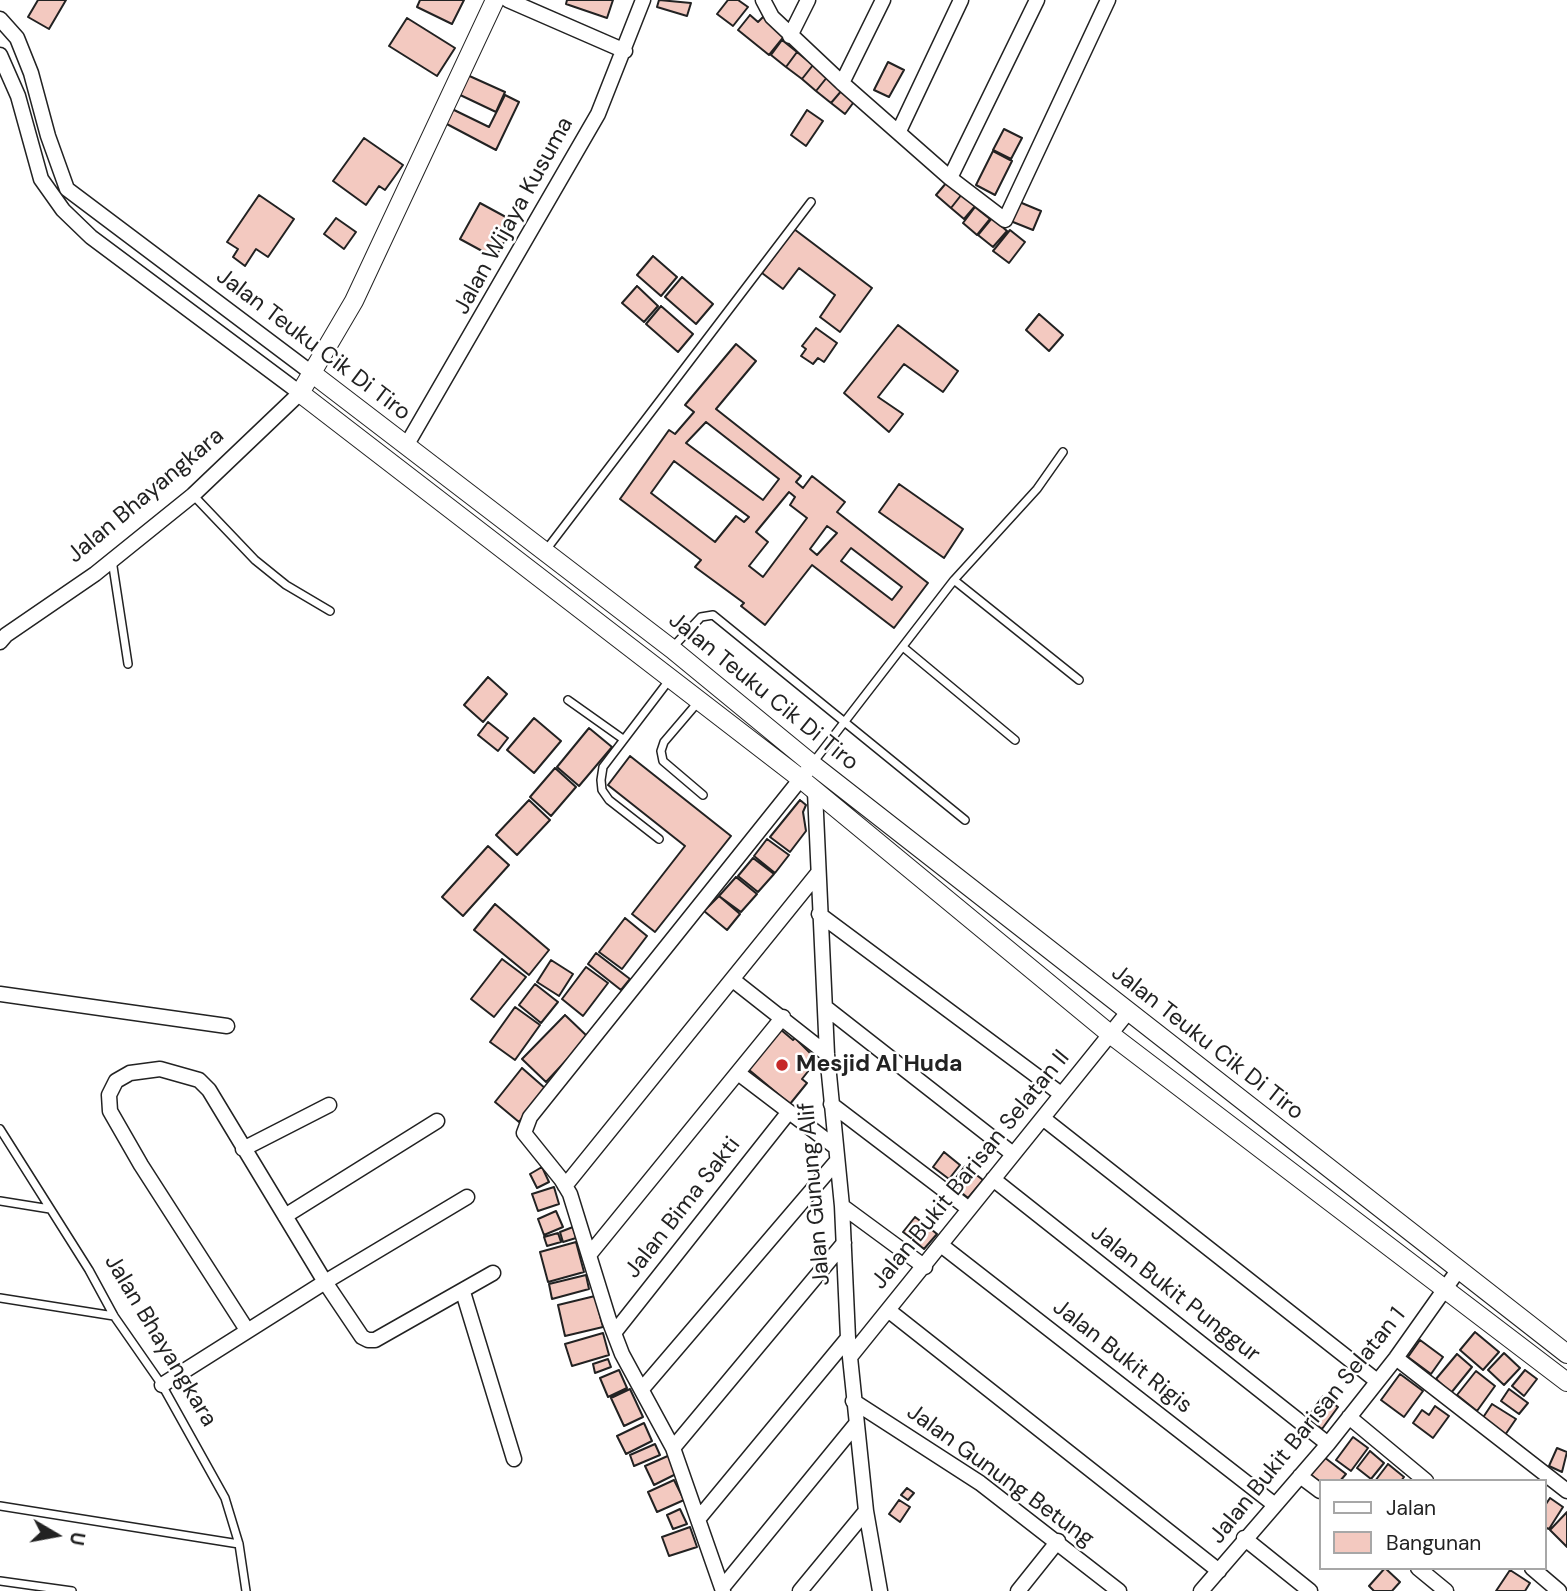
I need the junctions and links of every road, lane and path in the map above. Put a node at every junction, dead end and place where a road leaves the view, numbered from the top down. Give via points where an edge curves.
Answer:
1 (495, 0) edge
2 (508, 0) edge
3 (643, 0) edge
4 (763, 0) edge
5 (808, 0) edge
6 (883, 0) edge
7 (961, 0) edge
8 (1037, 0) edge
9 (1108, 0) edge
10 (0, 19) edge
11 (790, 36) junction
12 (625, 51) junction
13 (0, 55) edge
14 (842, 83) junction
15 (899, 131) junction
16 (58, 169) junction
17 (950, 178) junction
18 (41, 179) junction
19 (811, 202) dead end
20 (313, 374) junction
21 (300, 393) junction
22 (406, 446) junction
23 (1063, 452) dead end
24 (193, 495) junction
25 (471, 495) junction
26 (460, 513) junction
27 (546, 551) junction
28 (112, 560) junction
29 (954, 580) junction
30 (330, 611) dead end
31 (0, 642) edge
32 (902, 647) junction
33 (672, 649) junction
34 (128, 664) dead end
35 (671, 677) junction
36 (1079, 680) dead end
37 (701, 700) junction
38 (568, 701) dead end
39 (844, 722) junction
40 (624, 739) junction
41 (1015, 740) dead end
42 (812, 764) junction
43 (800, 779) junction
44 (815, 792) junction
45 (703, 795) dead end
46 (965, 820) dead end
47 (659, 839) dead end
48 (818, 873) junction
49 (819, 914) junction
50 (733, 980) junction
51 (0, 994) edge
52 (825, 1007) junction
53 (1128, 1012) junction
54 (783, 1017) junction
55 (227, 1026) dead end
56 (1110, 1034) junction
57 (827, 1054) junction
58 (738, 1073) junction
59 (1061, 1094) junction
60 (831, 1104) junction
61 (329, 1105) dead end
62 (788, 1113) junction
63 (1044, 1119) junction
64 (438, 1121) dead end
65 (0, 1129) edge
66 (834, 1146) junction
67 (243, 1149) junction
68 (1013, 1154) junction
69 (836, 1162) junction
70 (993, 1179) junction
71 (565, 1186) junction
72 (467, 1198) dead end
73 (0, 1201) edge
74 (842, 1206) junction
75 (50, 1209) junction
76 (968, 1209) junction
77 (285, 1216) junction
78 (844, 1243) junction
79 (941, 1245) junction
80 (589, 1255) junction
81 (925, 1267) junction
82 (1459, 1269) junction
83 (493, 1273) dead end
84 (325, 1282) junction
85 (1447, 1288) junction
86 (463, 1292) junction
87 (0, 1298) edge
88 (888, 1310) junction
89 (114, 1317) junction
90 (247, 1330) junction
91 (614, 1333) junction
92 (848, 1338) junction
93 (1567, 1354) edge
94 (850, 1357) junction
95 (1396, 1357) junction
96 (1377, 1381) junction
97 (1567, 1382) edge
98 (162, 1385) junction
99 (642, 1389) junction
100 (853, 1401) junction
101 (1349, 1417) junction
102 (856, 1424) junction
103 (1328, 1444) junction
104 (673, 1448) junction
105 (514, 1459) dead end
106 (1300, 1476) junction
107 (1424, 1479) edge
108 (1318, 1490) edge
109 (1567, 1491) edge
110 (1275, 1505) junction
111 (0, 1507) edge
112 (866, 1511) junction
113 (699, 1518) junction
114 (1244, 1538) junction
115 (1058, 1541) junction
116 (239, 1544) junction
117 (1420, 1570) edge
118 (1534, 1570) edge
119 (1219, 1571) junction
120 (0, 1581) edge
121 (723, 1589) edge
122 (1112, 1589) edge
123 (72, 1591) edge
124 (246, 1591) edge
125 (800, 1591) edge
126 (880, 1591) edge
127 (1018, 1591) edge
128 (1202, 1591) edge
129 (1310, 1591) edge
130 (1446, 1591) edge
131 (1559, 1591) edge

1 - 20 street, Jalan Bhayangkara via 354,301
2 - 12 street
3 - 12 street, Jalan Wijaya Kusuma
4 - 11 street
5 - 11 street
6 - 14 street
7 - 15 street
8 - 17 street
9 - 17 street via 1007,218 1001,219
10 - 16 street, Jalan Teuku Cik Di Tiro via 17,38 32,74
11 - 14 street
12 - 22 street, Jalan Wijaya Kusuma via 598,114
13 - 18 street, Jalan Teuku Cik Di Tiro via 18,96
14 - 15 street
15 - 17 street
16 - 18 street
16 - 20 street, Jalan Teuku Cik Di Tiro via 67,189 80,201
18 - 21 street, Jalan Teuku Cik Di Tiro via 49,195 91,237
19 - 27 lane
20 - 21 street, Jalan Bhayangkara
20 - 22 street, Jalan Teuku Cik Di Tiro
21 - 24 street, Jalan Bhayangkara
21 - 26 street, Jalan Teuku Cik Di Tiro
22 - 25 street, Jalan Teuku Cik Di Tiro
23 - 29 lane via 1037,489
24 - 28 street, Jalan Bhayangkara
24 - 30 lane via 255,560
25 - 26 street
25 - 27 street, Jalan Teuku Cik Di Tiro
26 - 35 street, Jalan Teuku Cik Di Tiro
27 - 33 street, Jalan Teuku Cik Di Tiro
28 - 31 street, Jalan Bhayangkara
28 - 34 lane
29 - 32 lane
29 - 36 lane
32 - 39 lane
32 - 41 lane
33 - 39 lane via 701,617 713,615
33 - 42 street, Jalan Teuku Cik Di Tiro
35 - 37 street, Jalan Teuku Cik Di Tiro
35 - 40 lane
37 - 43 street, Jalan Teuku Cik Di Tiro
37 - 45 lane via 661,751 663,761
38 - 40 lane
39 - 42 lane
39 - 46 lane
40 - 47 lane via 603,767 601,790
42 - 43 street
42 - 53 street, Jalan Teuku Cik Di Tiro
43 - 44 street, Jalan Teuku Cik Di Tiro
43 - 71 street via 530,1117 524,1133 527,1140
44 - 48 street, Jalan Gunung Alif
44 - 56 street, Jalan Teuku Cik Di Tiro
48 - 49 street, Jalan Gunung Alif
48 - 50 street
49 - 52 street, Jalan Gunung Alif
49 - 59 street
50 - 54 street
50 - 71 street
51 - 55 street
52 - 57 street, Jalan Gunung Alif
52 - 68 street
53 - 56 street, Jalan Bukit Barisan Selatan II
53 - 82 street, Jalan Teuku Cik Di Tiro
54 - 57 street
54 - 58 street
56 - 59 street, Jalan Bukit Barisan Selatan II
56 - 85 street, Jalan Teuku Cik Di Tiro
57 - 60 street, Jalan Gunung Alif
58 - 62 street
58 - 80 street
59 - 63 street, Jalan Bukit Barisan Selatan II
60 - 66 street, Jalan Gunung Alif
60 - 76 street
61 - 67 street
62 - 66 street
62 - 91 street, Jalan Bima Sakti
63 - 68 street, Jalan Bukit Barisan Selatan II
63 - 96 street
64 - 77 street
65 - 75 lane, Jalan Bhayangkara
66 - 69 street, Jalan Gunung Alif
67 - 77 street
67 - 90 street via 218,1101 199,1080 160,1069 130,1073 116,1081 109,1096 110,1111 141,1165
68 - 70 street, Jalan Bukit Barisan Selatan II
69 - 74 street, Jalan Gunung Alif
69 - 99 street
70 - 76 street, Jalan Bukit Barisan Selatan II
70 - 103 street, Jalan Bukit Punggur
71 - 80 street
72 - 84 street
73 - 75 lane
74 - 78 street, Jalan Gunung Alif
74 - 81 street
75 - 89 lane, Jalan Bhayangkara
76 - 79 street, Jalan Bukit Barisan Selatan II
77 - 84 street
78 - 92 street, Jalan Gunung Alif
78 - 104 street
79 - 81 street, Jalan Bukit Barisan Selatan II
79 - 110 street, Jalan Bukit Rigis
80 - 91 street
81 - 88 street, Jalan Bukit Barisan Selatan II
82 - 85 street, Jalan Bukit Barisan Selatan 1
82 - 93 street, Jalan Teuku Cik Di Tiro
83 - 86 street
84 - 86 street via 368,1340
84 - 90 street
85 - 95 street, Jalan Bukit Barisan Selatan 1
85 - 97 street, Jalan Teuku Cik Di Tiro
86 - 105 street
87 - 89 lane
88 - 94 street, Jalan Bukit Barisan Selatan II
88 - 119 street
89 - 98 lane, Jalan Bhayangkara
90 - 98 street
91 - 99 street
92 - 94 street, Jalan Gunung Alif
92 - 113 street
94 - 100 street, Jalan Gunung Alif
95 - 96 street, Jalan Bukit Barisan Selatan 1
95 - 109 street
96 - 101 street, Jalan Bukit Barisan Selatan 1
98 - 116 lane, Jalan Bhayangkara via 225,1498
99 - 104 street
100 - 102 street, Jalan Gunung Alif
100 - 115 street, Jalan Gunung Betung via 980,1483
101 - 103 street, Jalan Bukit Barisan Selatan 1
101 - 107 street
102 - 112 street, Jalan Gunung Alif
102 - 121 street
103 - 106 street, Jalan Bukit Barisan Selatan 1
104 - 113 street
106 - 108 street
106 - 110 street, Jalan Bukit Barisan Selatan 1
110 - 114 street, Jalan Bukit Barisan Selatan 1
111 - 116 lane
112 - 125 street
112 - 126 street, Jalan Gunung Alif
113 - 121 street
114 - 119 street, Jalan Bukit Barisan Selatan 1
114 - 129 street
115 - 122 street, Jalan Gunung Betung
115 - 127 street
116 - 124 lane, Jalan Bhayangkara
117 - 130 street
118 - 131 street
119 - 128 street, Jalan Bukit Barisan Selatan 1
120 - 123 lane

